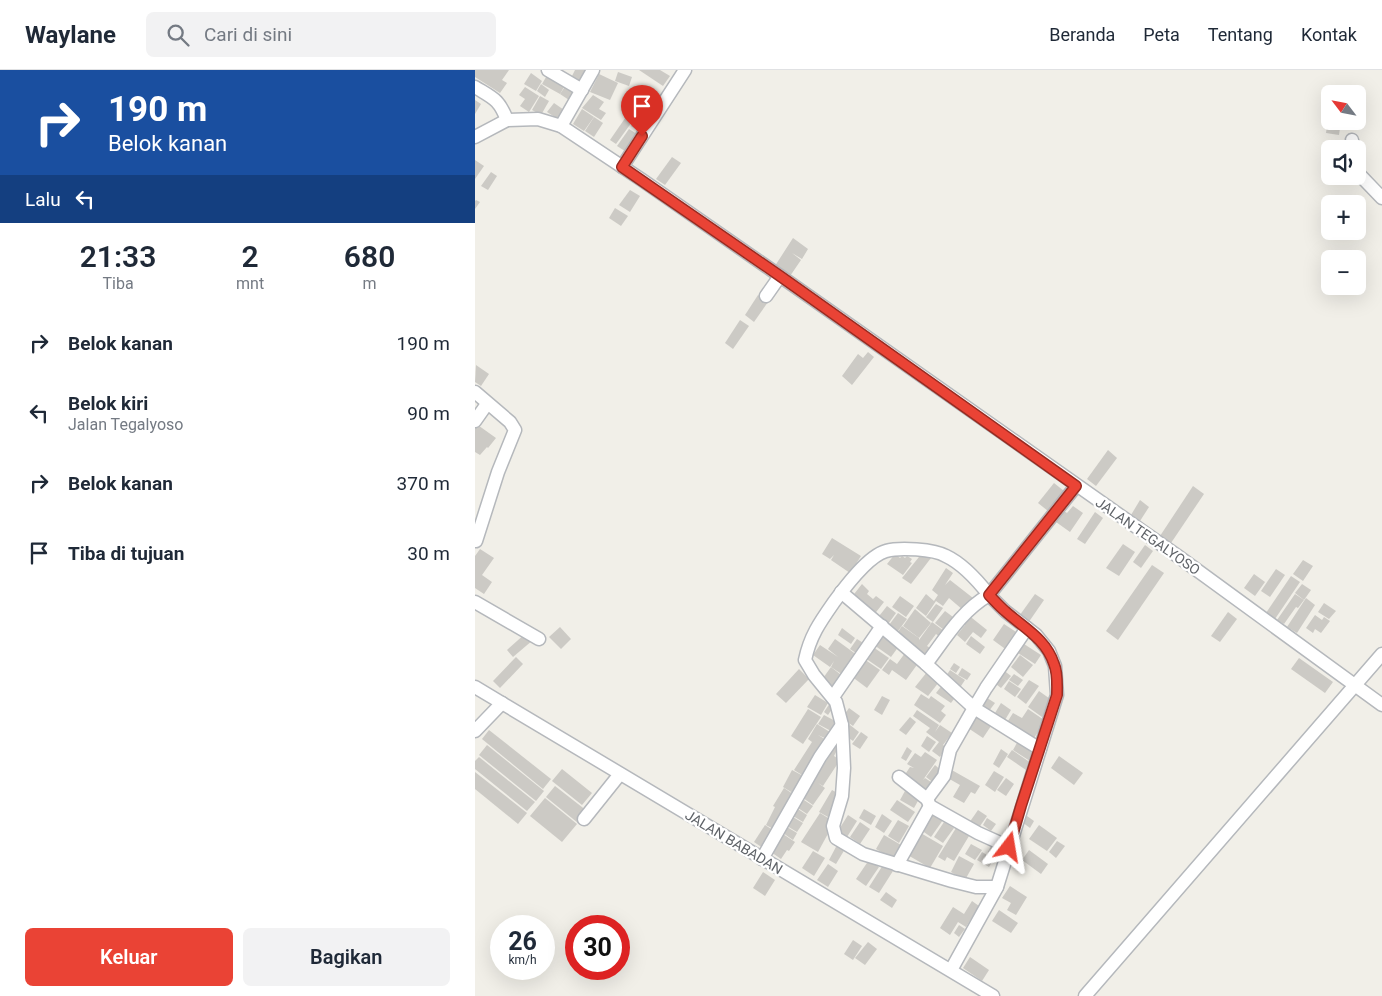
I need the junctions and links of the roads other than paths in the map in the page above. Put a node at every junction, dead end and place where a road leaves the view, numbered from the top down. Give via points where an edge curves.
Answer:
1 (548, 70) edge
2 (593, 70) edge
3 (685, 70) edge
4 (475, 87) edge
5 (582, 90) junction
6 (507, 120) junction
7 (561, 126) junction
8 (475, 137) edge
9 (622, 167) junction
10 (1366, 181) edge
11 (1382, 198) edge
12 (780, 276) junction
13 (766, 296) dead end
14 (475, 392) edge
15 (487, 404) junction
16 (475, 421) edge
17 (1076, 486) junction
18 (475, 542) edge
19 (841, 592) junction
20 (989, 595) junction
21 (475, 602) edge
22 (882, 626) junction
23 (1027, 628) junction
24 (539, 639) dead end
25 (1382, 654) edge
26 (926, 664) junction
27 (1355, 685) junction
28 (475, 687) edge
29 (833, 697) junction
30 (502, 703) junction
31 (1382, 705) edge
32 (974, 708) junction
33 (842, 725) junction
34 (475, 731) edge
35 (1040, 749) junction
36 (620, 774) junction
37 (899, 777) dead end
38 (929, 802) junction
39 (584, 819) dead end
40 (1009, 847) junction
41 (762, 859) junction
42 (897, 865) junction
43 (997, 887) junction
44 (951, 970) junction
45 (993, 996) edge
46 (1085, 996) edge

1 - 5 street
2 - 5 street
3 - 9 street
4 - 6 street via 497,100
5 - 7 street
6 - 7 street, JALAN TEGALYOSO via 538,119
6 - 8 street
7 - 9 street, JALAN TEGALYOSO
9 - 12 street, JALAN TEGALYOSO
10 - 11 street
12 - 13 street
12 - 17 street, JALAN TEGALYOSO
14 - 15 street
15 - 16 street
15 - 18 street via 515,430
17 - 20 street
17 - 27 street, JALAN TEGALYOSO
19 - 20 street via 865,564 884,551 900,549 946,555
19 - 22 street
19 - 29 street via 819,624 805,660
20 - 23 street
20 - 26 street via 963,615
21 - 24 street
22 - 26 street
22 - 29 street
23 - 32 street
23 - 35 street via 1049,651 1055,666 1057,695
25 - 27 street
26 - 32 street
27 - 31 street, JALAN TEGALYOSO
27 - 46 street
28 - 30 street, JALAN BABADAN
29 - 33 street
30 - 34 street
30 - 36 street, JALAN BABADAN
32 - 35 street
32 - 38 street via 950,750 944,776
33 - 41 street
33 - 42 street via 844,768 842,796 833,826 835,835 842,843 863,854
35 - 40 street
36 - 39 street
36 - 41 street, JALAN BABADAN
37 - 38 street
38 - 40 street via 978,833
38 - 42 street
40 - 43 street
41 - 44 street, JALAN BABADAN
42 - 43 street via 976,887
43 - 44 street
44 - 45 street, JALAN BABADAN

